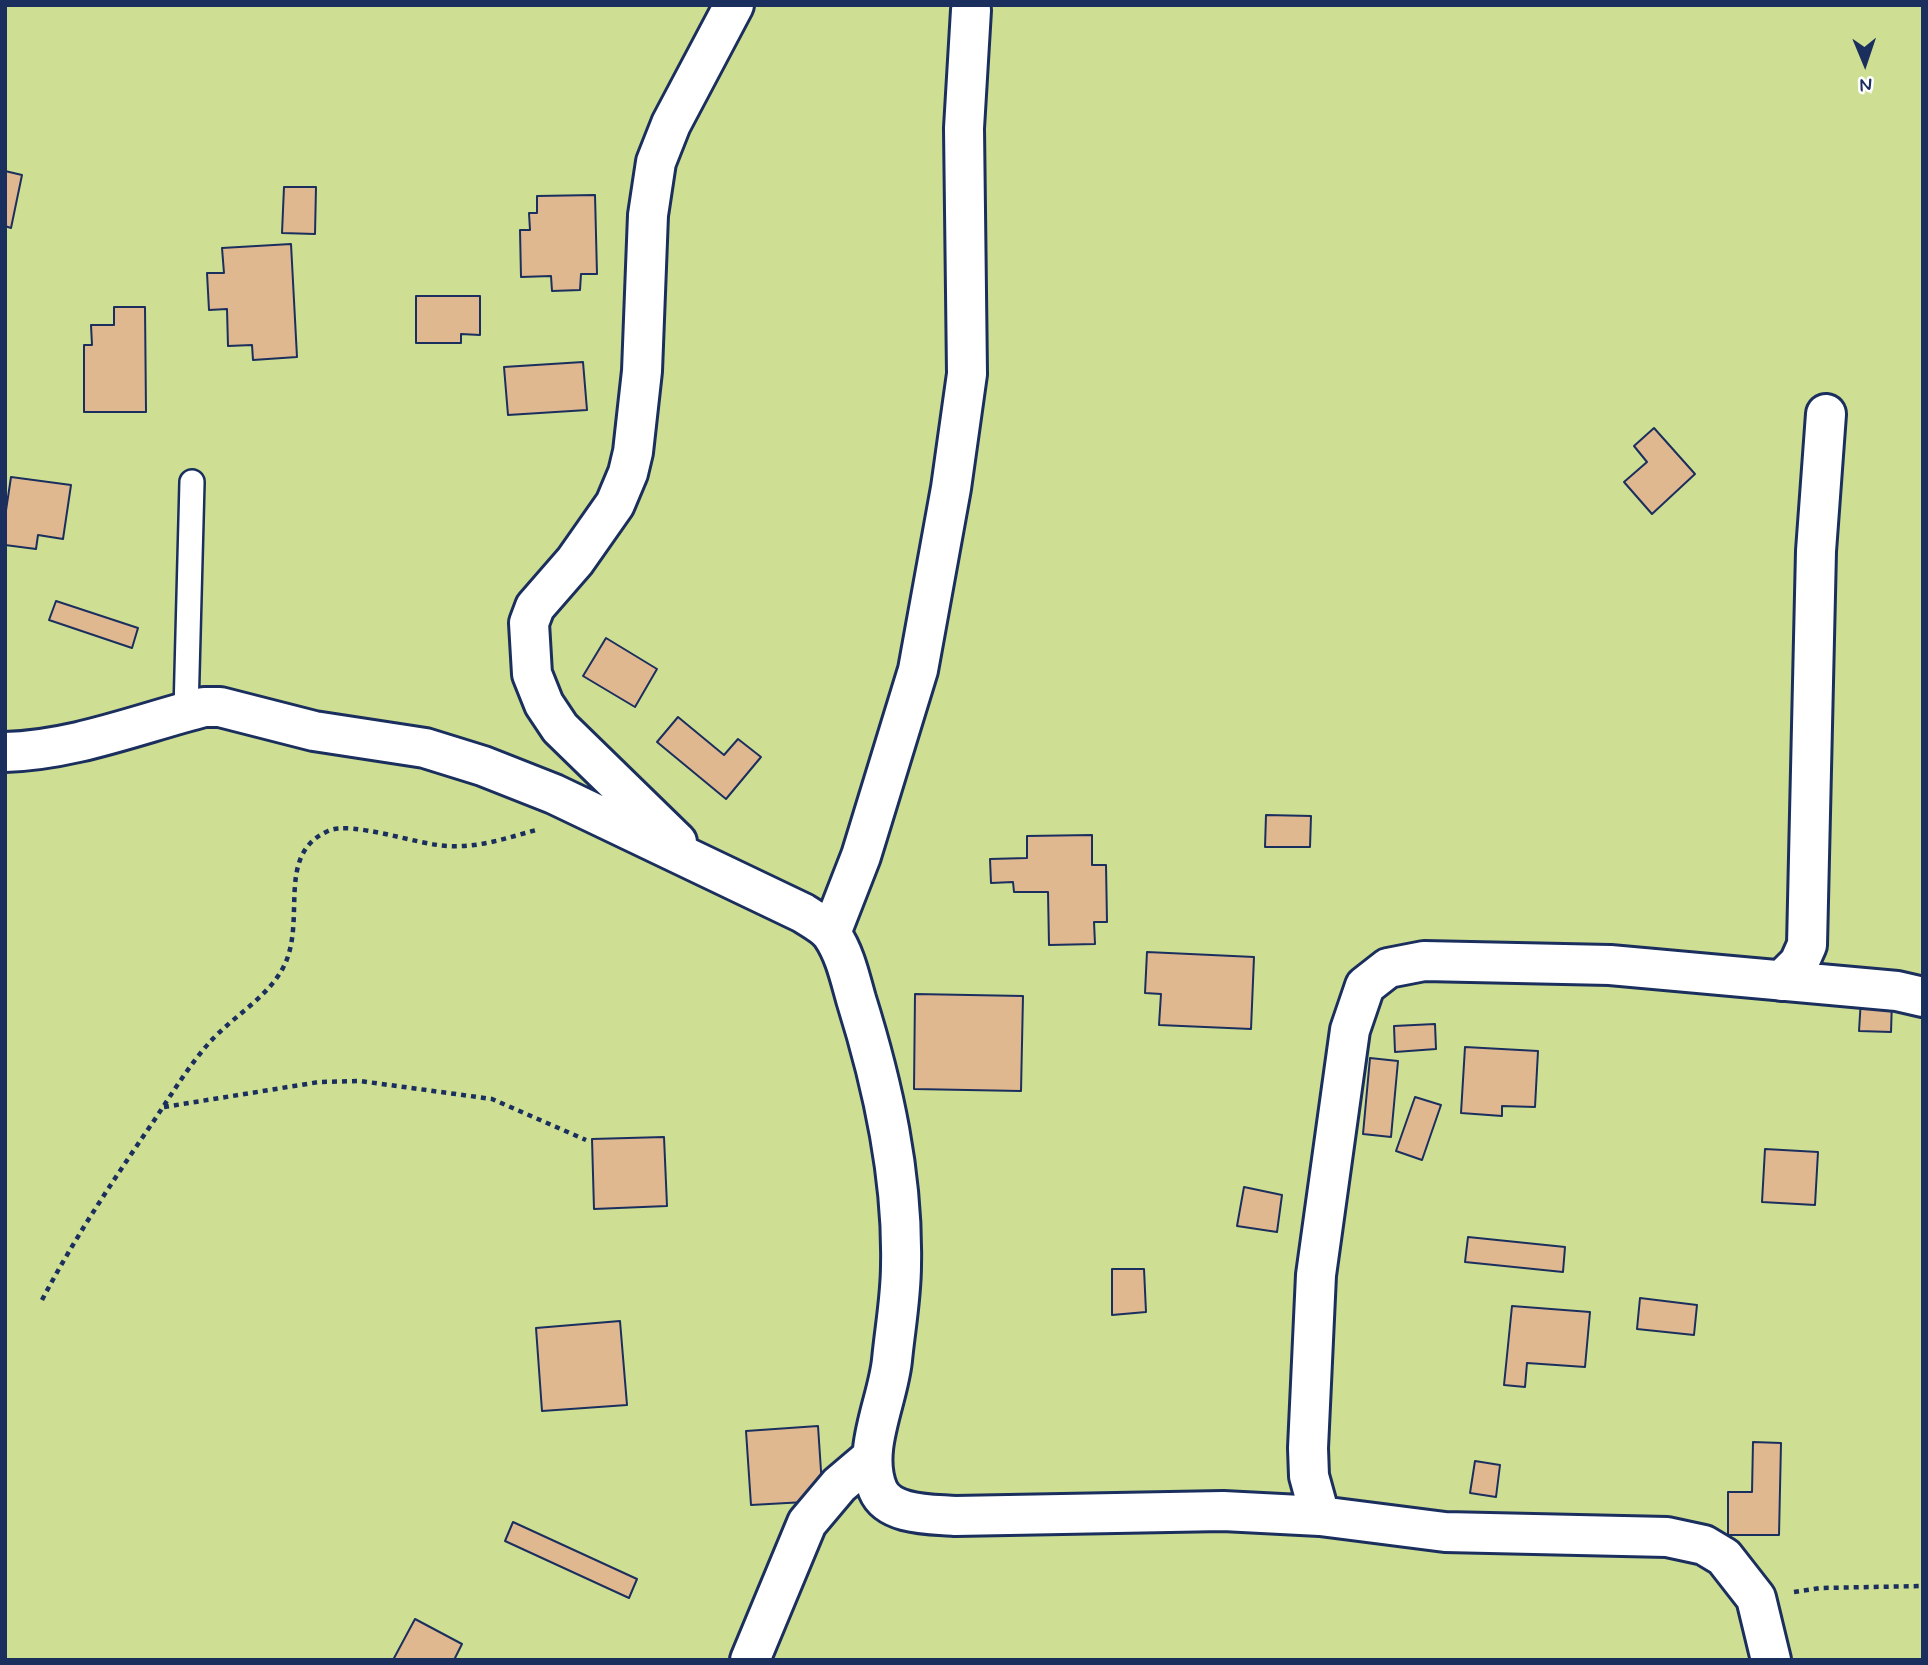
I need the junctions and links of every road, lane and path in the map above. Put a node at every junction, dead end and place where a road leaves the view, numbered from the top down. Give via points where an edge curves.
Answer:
1 (734, 5) edge
2 (971, 10) dead end
3 (1826, 414) dead end
4 (192, 482) dead end
5 (186, 711) junction
6 (5, 752) edge
7 (598, 816) junction
8 (696, 861) junction
9 (831, 933) junction
10 (1781, 981) junction
11 (1923, 997) edge
12 (163, 1107) junction
13 (586, 1140) dead end
14 (42, 1300) dead end
15 (872, 1457) junction
16 (1320, 1516) junction
17 (1923, 1586) edge
18 (1756, 1598) junction
19 (750, 1660) edge
20 (1771, 1660) edge

1 - 8 street via 656,162 648,215 642,370 628,473 615,504 535,607 529,623 532,674 560,728
2 - 9 street via 964,128 967,374 951,488 918,670 861,856
3 - 10 street via 1816,551 1807,945 1799,963
4 - 5 lane
5 - 6 street via 80,742
5 - 7 street via 220,707 314,731 425,748 495,770
7 - 8 street
7 - 12 path via 472,845 397,839 345,827 315,838 299,856 294,943 283,968 269,990 210,1042
8 - 9 street via 803,913
9 - 15 street via 864,1026 891,1139 900,1202 901,1267 891,1365
10 - 11 street
10 - 16 street via 1610,965 1424,961 1388,968 1366,986 1350,1030 1316,1275 1308,1448 1309,1476
12 - 13 path via 319,1082 360,1081 492,1099
12 - 14 path via 65,1256
15 - 16 street via 878,1491 888,1503 919,1513 1223,1511
15 - 19 street via 823,1501 807,1523
16 - 18 street via 1445,1532 1667,1537 1704,1545 1724,1558
17 - 18 path via 1820,1588
18 - 20 street

